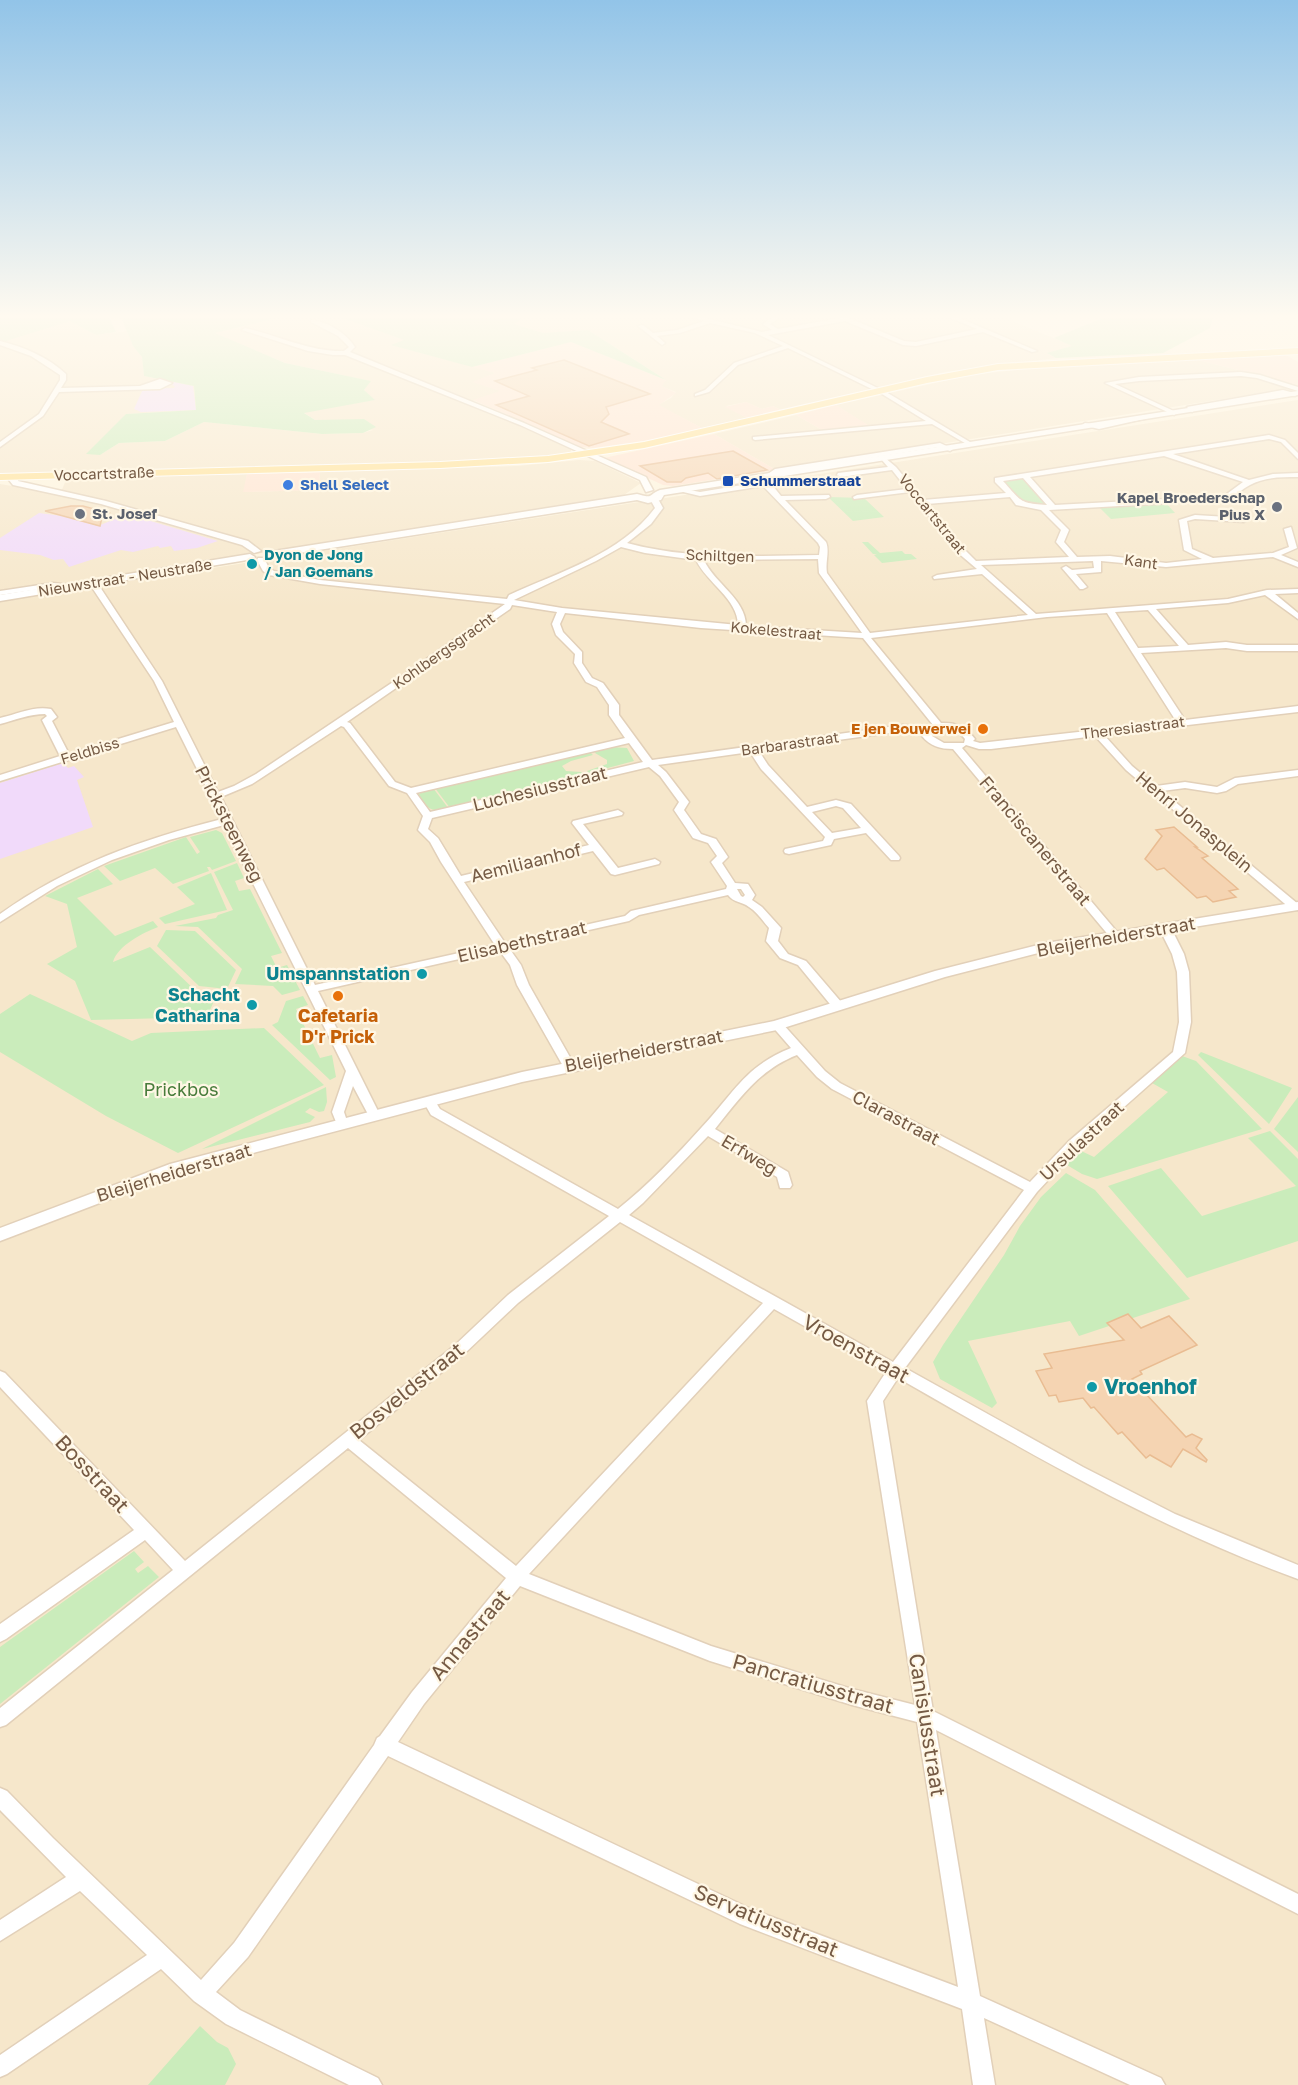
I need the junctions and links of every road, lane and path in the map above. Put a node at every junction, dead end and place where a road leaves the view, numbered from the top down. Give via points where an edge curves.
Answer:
1 (41, 414) edge
2 (496, 414) edge
3 (777, 414) edge
4 (920, 414) edge
5 (1165, 414) edge
6 (933, 422) junction
7 (755, 438) dead end
8 (972, 445) junction
9 (0, 446) edge
10 (950, 449) junction
11 (1162, 453) junction
12 (588, 454) junction
13 (1298, 457) edge
14 (884, 459) junction
15 (894, 468) junction
16 (840, 475) dead end
17 (1024, 475) junction
18 (1298, 475) edge
19 (0, 477) edge
20 (15, 477) junction
21 (765, 479) junction
22 (1249, 482) junction
23 (649, 490) junction
24 (912, 490) junction
25 (1011, 495) junction
26 (657, 496) junction
27 (857, 496) dead end
28 (636, 497) junction
29 (826, 497) dead end
30 (781, 498) junction
31 (922, 502) junction
32 (1042, 507) junction
33 (1053, 507) junction
34 (1244, 520) dead end
35 (1288, 529) dead end
36 (620, 544) junction
37 (1188, 550) junction
38 (1287, 550) junction
39 (1274, 555) junction
40 (256, 556) junction
41 (699, 557) junction
42 (822, 557) junction
43 (1098, 558) junction
44 (1075, 559) junction
45 (1058, 560) junction
46 (1210, 560) junction
47 (1297, 562) edge
48 (973, 563) junction
49 (1185, 564) junction
50 (983, 571) junction
51 (1070, 572) junction
52 (937, 577) dead end
53 (93, 583) junction
54 (70, 587) junction
55 (1083, 587) dead end
56 (1298, 591) edge
57 (1267, 592) junction
58 (0, 593) edge
59 (0, 598) edge
60 (510, 603) junction
61 (1151, 608) junction
62 (562, 610) junction
63 (1110, 611) junction
64 (1035, 617) junction
65 (1298, 617) edge
66 (742, 628) junction
67 (866, 636) junction
68 (1186, 648) junction
69 (1298, 648) edge
70 (1136, 651) junction
71 (1298, 709) edge
72 (0, 721) edge
73 (340, 722) junction
74 (179, 723) junction
75 (1182, 723) junction
76 (939, 726) junction
77 (928, 730) junction
78 (1097, 733) junction
79 (631, 740) junction
80 (968, 742) junction
81 (956, 747) junction
82 (753, 749) junction
83 (66, 758) junction
84 (652, 763) junction
85 (1298, 773) edge
86 (0, 778) edge
87 (1156, 789) junction
88 (410, 791) junction
89 (214, 796) junction
90 (805, 810) junction
91 (618, 813) dead end
92 (428, 816) junction
93 (227, 821) junction
94 (869, 829) junction
95 (830, 837) junction
96 (595, 847) junction
97 (789, 851) dead end
98 (895, 858) dead end
99 (655, 862) dead end
100 (458, 880) junction
101 (732, 888) junction
102 (1296, 907) edge
103 (0, 919) edge
104 (1165, 928) junction
105 (1114, 935) junction
106 (502, 947) junction
107 (312, 989) junction
108 (838, 1006) junction
109 (777, 1025) junction
110 (798, 1050) junction
111 (568, 1066) junction
112 (352, 1071) junction
113 (429, 1101) junction
114 (374, 1115) junction
115 (342, 1124) junction
116 (707, 1130) junction
117 (785, 1185) dead end
118 (1032, 1189) junction
119 (618, 1216) junction
120 (0, 1235) edge
121 (772, 1302) junction
122 (897, 1371) junction
123 (0, 1377) edge
124 (347, 1439) junction
125 (145, 1531) junction
126 (184, 1571) junction
127 (1298, 1572) edge
128 (518, 1577) junction
129 (0, 1634) edge
130 (926, 1716) junction
131 (0, 1719) edge
132 (383, 1744) junction
133 (2, 1801) edge
134 (80, 1879) junction
135 (1298, 1904) edge
136 (0, 1931) edge
137 (163, 1956) junction
138 (201, 1994) junction
139 (973, 2003) junction
140 (0, 2067) edge
141 (371, 2085) edge
142 (984, 2085) edge
143 (1154, 2085) edge

1 - 9 street
2 - 12 street
3 - 12 main road, Voccartstraße
4 - 6 street
5 - 8 street via 1085,424
6 - 7 street
6 - 8 street
8 - 10 street
10 - 14 street
10 - 21 street via 940,445 775,471
11 - 13 street via 1269,437 1283,441
11 - 17 street
11 - 22 street
12 - 20 main road, Voccartstraße via 440,465
12 - 23 street via 643,479
14 - 15 street, Voccartstraat
14 - 21 street
15 - 16 street
15 - 24 street, Voccartstraat
17 - 25 street via 998,480
17 - 33 street
18 - 22 street
19 - 20 main road, Voccartstraße
20 - 40 street, Kokelestraat via 16,483 114,504 245,543
21 - 26 street
21 - 30 street
22 - 33 street via 1225,498
23 - 26 street
23 - 28 street via 637,492
24 - 27 street
24 - 31 street, Voccartstraat
25 - 31 street
25 - 32 street via 1022,505
26 - 28 street
26 - 36 street, Kohlbergsgracht via 659,507 653,518
28 - 40 street, Nieuwstraat - Neustraße via 274,554 270,558
29 - 30 street
30 - 42 street via 822,542
31 - 48 street, Voccartstraat
32 - 33 street
32 - 44 street via 1065,530 1060,542
34 - 37 street, Kant via 1187,518 1184,520
35 - 38 street via 1293,548
36 - 41 street, Schiltgen
36 - 60 street, Kohlbergsgracht via 512,597
37 - 46 street, Kant
37 - 49 street, Kant via 1183,551
38 - 39 street, Kant
38 - 47 street, Kant
39 - 46 street, Kant
39 - 47 street, Kant
40 - 53 street, Nieuwstraat - Neustraße
40 - 60 street, Kokelestraat via 269,571 314,581
41 - 42 street, Schiltgen
41 - 66 street via 742,615
42 - 67 street via 827,580 865,629
43 - 44 street, Kant
43 - 49 street, Kant via 1161,566
43 - 51 street, Kant via 1098,570
44 - 45 street, Kant
45 - 48 street, Kant
45 - 51 street
46 - 49 street, Kant
48 - 50 street, Voccartstraat
50 - 52 street
50 - 64 street, Voccartstraat
51 - 55 street
53 - 54 street, Nieuwstraat - Neustraße
53 - 74 street, Pricksteenweg via 158,681
54 - 58 street via 53,585
54 - 59 street, Nieuwstraat - Neustraße
56 - 57 street, Kokelestraat
57 - 61 street, Kokelestraat via 1228,601
57 - 65 street
60 - 62 street, Kokelestraat
60 - 73 street, Kohlbergsgracht
61 - 63 street, Kokelestraat
61 - 68 street
62 - 66 street, Kokelestraat
62 - 79 street via 556,628 579,654 578,663 589,680 600,685 614,705 614,715
63 - 64 street, Kokelestraat
63 - 70 street
64 - 67 street, Kokelestraat
66 - 67 street, Kokelestraat
67 - 76 street
68 - 69 street
68 - 70 street
70 - 75 street
71 - 75 street, Theresiastraat
72 - 83 street via 25,716 30,711 48,711 51,717 47,720
73 - 88 street via 347,725 392,784
73 - 89 street, Kohlbergsgracht via 240,788
74 - 83 street, Feldbiss
74 - 89 street, Pricksteenweg
75 - 78 street, Theresiastraat
76 - 77 street
76 - 80 street via 960,728 969,736
77 - 81 street via 927,736 937,745
77 - 82 street, Barbarastraat via 903,728
78 - 80 street, Theresiastraat via 986,746
78 - 87 street, Henri Jonasplein via 1129,768
79 - 84 street via 644,759
79 - 88 street, Luchesiusstraat
80 - 81 street
81 - 105 street, Franciscanerstraat
82 - 84 street, Barbarastraat
82 - 90 street
83 - 86 street, Feldbiss
84 - 92 street, Luchesiusstraat
84 - 101 street via 684,802 679,810 697,836 712,841 723,857 716,862
85 - 87 street via 1235,781 1228,788 1209,791 1187,785
87 - 102 street, Henri Jonasplein
88 - 92 street
89 - 93 street, Pricksteenweg
90 - 94 street via 836,803 847,806
90 - 95 street
91 - 96 street, Aemiliaanhof via 577,823
92 - 100 street via 423,830 434,840
93 - 103 street via 142,844 94,862 37,892
93 - 107 street, Pricksteenweg
94 - 95 street
94 - 98 street
95 - 97 street via 827,843
96 - 99 street, Aemiliaanhof via 615,872
96 - 100 street, Aemiliaanhof
100 - 106 street
101 - 106 street, Elisabethstraat
101 - 108 street via 744,886 750,895 747,899 775,928 772,941 784,956 802,963
102 - 104 street, Bleijerheiderstraat
104 - 105 street, Bleijerheiderstraat
104 - 118 street, Ursulastraat via 1179,954 1183,972 1185,1022 1179,1053 1074,1144
105 - 108 street, Bleijerheiderstraat via 1006,957
106 - 107 street, Elisabethstraat
106 - 111 street
107 - 112 street, Pricksteenweg
108 - 109 street, Bleijerheiderstraat
109 - 110 street, Clarastraat
109 - 111 street, Bleijerheiderstraat
110 - 116 street, Bosveldstraat via 775,1059 752,1077
110 - 118 street, Clarastraat via 836,1086
111 - 113 street, Bleijerheiderstraat
112 - 114 street, Pricksteenweg
112 - 115 street via 338,1112
113 - 114 street, Bleijerheiderstraat
113 - 119 street, Vroenstraat via 435,1112
114 - 115 street, Bleijerheiderstraat
115 - 120 street, Bleijerheiderstraat via 176,1168
116 - 117 street, Erfweg via 783,1175
116 - 119 street, Bosveldstraat
118 - 122 street, Ursulastraat
119 - 121 street, Vroenstraat
119 - 124 street, Bosveldstraat
121 - 122 street, Vroenstraat
121 - 128 street, Annastraat via 581,1504
122 - 127 street, Vroenstraat via 1134,1502
122 - 130 street, Canisiusstraat via 878,1395 875,1407
123 - 125 street, Bosstraat
124 - 126 street, Bosveldstraat
124 - 128 street, Pancratiusstraat
125 - 126 street, Bosstraat
125 - 129 street
126 - 131 street, Bosveldstraat
128 - 130 street, Pancratiusstraat via 710,1653
128 - 132 street, Annastraat
130 - 135 street, Pancratiusstraat
130 - 139 street, Canisiusstraat
132 - 138 street, Annastraat via 241,1950
132 - 139 street, Servatiusstraat via 747,1917
133 - 134 street
134 - 136 street
134 - 137 street
137 - 138 street
137 - 140 street
138 - 141 street via 232,2017
139 - 142 street, Canisiusstraat
139 - 143 street, Servatiusstraat

